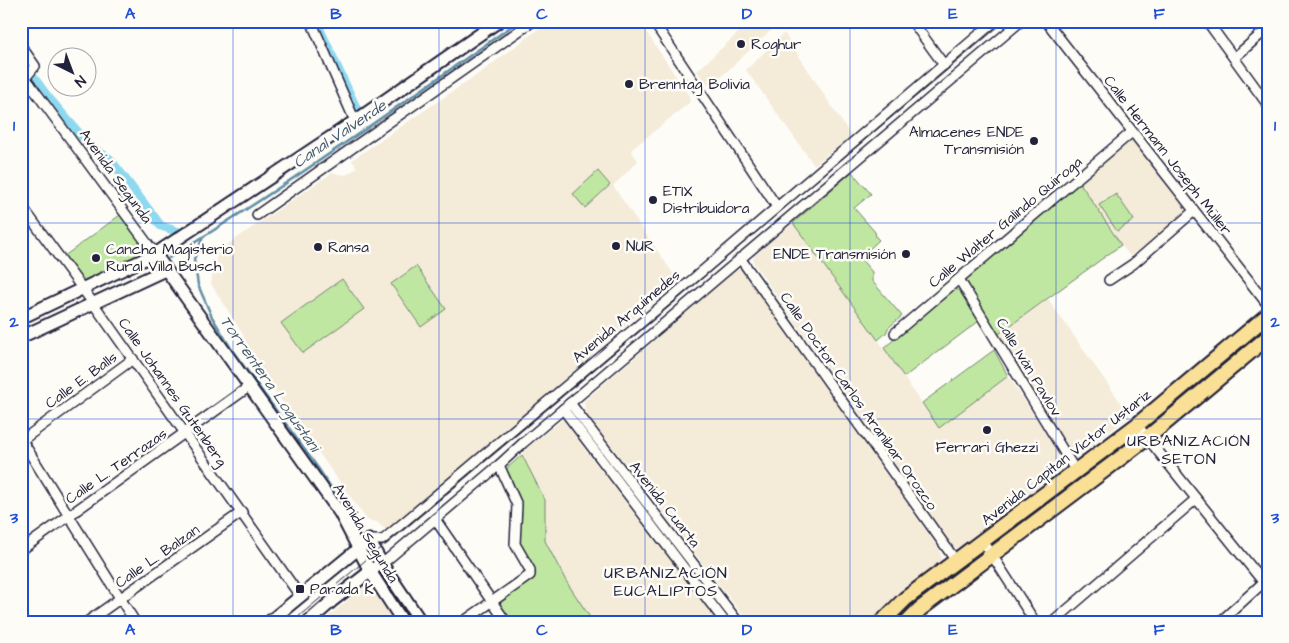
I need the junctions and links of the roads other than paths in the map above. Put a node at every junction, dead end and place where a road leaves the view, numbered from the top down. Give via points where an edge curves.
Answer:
1 (311, 21) edge
2 (499, 21) edge
3 (533, 21) edge
4 (653, 21) edge
5 (912, 21) edge
6 (995, 21) edge
7 (1020, 21) edge
8 (1046, 21) edge
9 (1207, 21) edge
10 (1268, 28) edge
11 (21, 46) edge
12 (1234, 58) junction
13 (944, 65) junction
14 (25, 78) edge
15 (21, 91) edge
16 (1268, 105) edge
17 (355, 121) junction
18 (1132, 132) junction
19 (777, 207) junction
20 (22, 210) edge
21 (1194, 211) junction
22 (257, 216) dead end
23 (155, 254) junction
24 (740, 258) junction
25 (165, 270) junction
26 (959, 279) junction
27 (1109, 280) dead end
28 (82, 289) junction
29 (93, 303) junction
30 (1268, 305) edge
31 (1268, 315) edge
32 (21, 318) edge
33 (895, 333) dead end
34 (21, 337) edge
35 (1268, 337) edge
36 (132, 360) junction
37 (250, 386) junction
38 (566, 406) junction
39 (1137, 425) junction
40 (186, 433) junction
41 (1147, 438) junction
42 (22, 441) edge
43 (499, 465) junction
44 (1076, 470) junction
45 (1196, 499) junction
46 (242, 512) junction
47 (68, 516) junction
48 (435, 519) junction
49 (369, 540) junction
50 (983, 541) junction
51 (359, 548) junction
52 (21, 550) edge
53 (992, 555) junction
54 (956, 561) junction
55 (382, 564) junction
56 (370, 571) junction
57 (1266, 583) edge
58 (716, 594) junction
59 (300, 596) junction
60 (120, 599) junction
61 (709, 600) junction
62 (492, 602) junction
63 (87, 622) edge
64 (135, 622) edge
65 (269, 622) edge
66 (308, 622) edge
67 (403, 622) edge
68 (421, 622) edge
69 (463, 622) edge
70 (506, 622) edge
71 (726, 622) edge
72 (738, 622) edge
73 (882, 622) edge
74 (907, 622) edge
75 (1035, 622) edge
76 (1053, 622) edge
77 (1220, 622) edge

1 - 17 street
2 - 17 street
3 - 22 street
4 - 19 street
5 - 13 street
6 - 13 street, Avenida Arquímedes
7 - 24 street, Avenida Arquímedes
8 - 18 street, Calle Hermann Joseph Müller
9 - 12 street
10 - 12 street
11 - 14 street via 35,66
12 - 16 street
13 - 19 street, Avenida Arquímedes
14 - 15 street
14 - 23 street, Avenida Segunda
17 - 23 street
18 - 21 street, Calle Hermann Joseph Müller
18 - 26 street, Calle Walter Galindo Quiroga
19 - 49 street, Avenida Arquímedes via 383,540
20 - 28 street, Calle Johannes Gutenberg
21 - 27 street
21 - 30 street, Calle Hermann Joseph Müller
23 - 25 street, Avenida Segunda
23 - 28 street
24 - 38 street, Avenida Arquímedes
24 - 54 street, Calle Doctor Carlos Aranibar Orozco
25 - 29 street
25 - 37 street, Avenida Segunda
26 - 33 street, Calle Walter Galindo Quiroga
26 - 44 street, Calle Iván Pavlov
28 - 29 street, Calle Johannes Gutenberg
28 - 32 street
29 - 34 street
29 - 36 street, Calle Johannes Gutenberg
31 - 39 main road, Avenida Capitan Víctor Ustariz
35 - 41 main road
36 - 40 street, Calle Johannes Gutenberg
36 - 42 street, Calle E. Balls
37 - 40 street, Calle L. Terrazas
37 - 51 street, Avenida Segunda via 340,513
38 - 43 street, Avenida Arquímedes
38 - 58 street, Avenida Cuarta
38 - 61 street, Avenida Cuarta
39 - 41 street
39 - 44 main road, Avenida Capitan Víctor Ustariz
40 - 46 street, Calle Johannes Gutenberg
40 - 47 street, Calle L. Terrazas
41 - 45 street
41 - 53 main road
42 - 47 street
43 - 48 street, Avenida Arquímedes
43 - 62 street via 517,505 515,544 531,572
44 - 50 main road, Avenida Capitan Víctor Ustariz
45 - 57 street
45 - 76 street
46 - 59 street, Calle Johannes Gutenberg
46 - 60 street, Calle L. Balzan
47 - 52 street, Calle L. Terrazas
47 - 60 street
48 - 55 street, Avenida Arquímedes
48 - 62 street
49 - 51 street, Avenida Arquímedes
49 - 55 street, Avenida Segunda
50 - 53 street
50 - 54 main road, Avenida Capitan Víctor Ustariz
51 - 56 street, Avenida Segunda
51 - 59 street, Avenida Arquímedes
53 - 74 main road
53 - 75 street
54 - 73 main road, Avenida Capitan Víctor Ustariz via 905,599
55 - 56 street, Avenida Arquímedes
55 - 68 street, Avenida Segunda
56 - 66 street, Avenida Arquímedes
56 - 67 street, Avenida Segunda
57 - 77 street
58 - 61 street
58 - 72 street, Avenida Cuarta
59 - 65 street, Avenida Arquímedes
60 - 63 street, Calle L. Balzan
60 - 64 street
61 - 71 street, Avenida Cuarta
62 - 69 street
62 - 70 street

